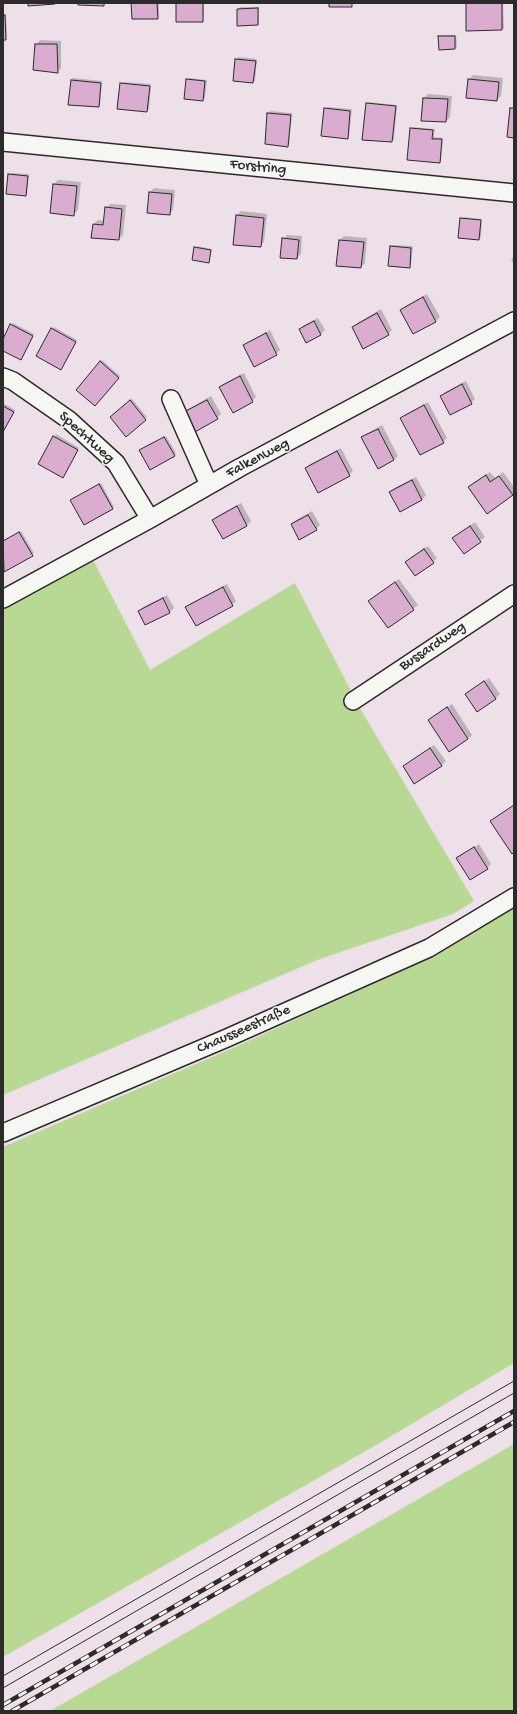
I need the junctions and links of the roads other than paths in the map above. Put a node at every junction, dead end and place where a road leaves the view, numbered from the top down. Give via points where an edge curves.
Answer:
1 (3, 142) edge
2 (514, 193) edge
3 (514, 321) edge
4 (3, 377) edge
5 (171, 399) dead end
6 (209, 485) junction
7 (150, 519) junction
8 (514, 594) edge
9 (3, 598) edge
10 (352, 701) dead end
11 (514, 897) edge
12 (3, 1133) edge

1 - 2 street, Forstring
3 - 6 street, Falkenweg
4 - 7 street, Spechtweg via 13,381 68,420 116,463
5 - 6 street
6 - 7 street, Falkenweg
7 - 9 street, Falkenweg
8 - 10 street, Bussardweg
11 - 12 street, Chausseestraße via 429,948 227,1038

